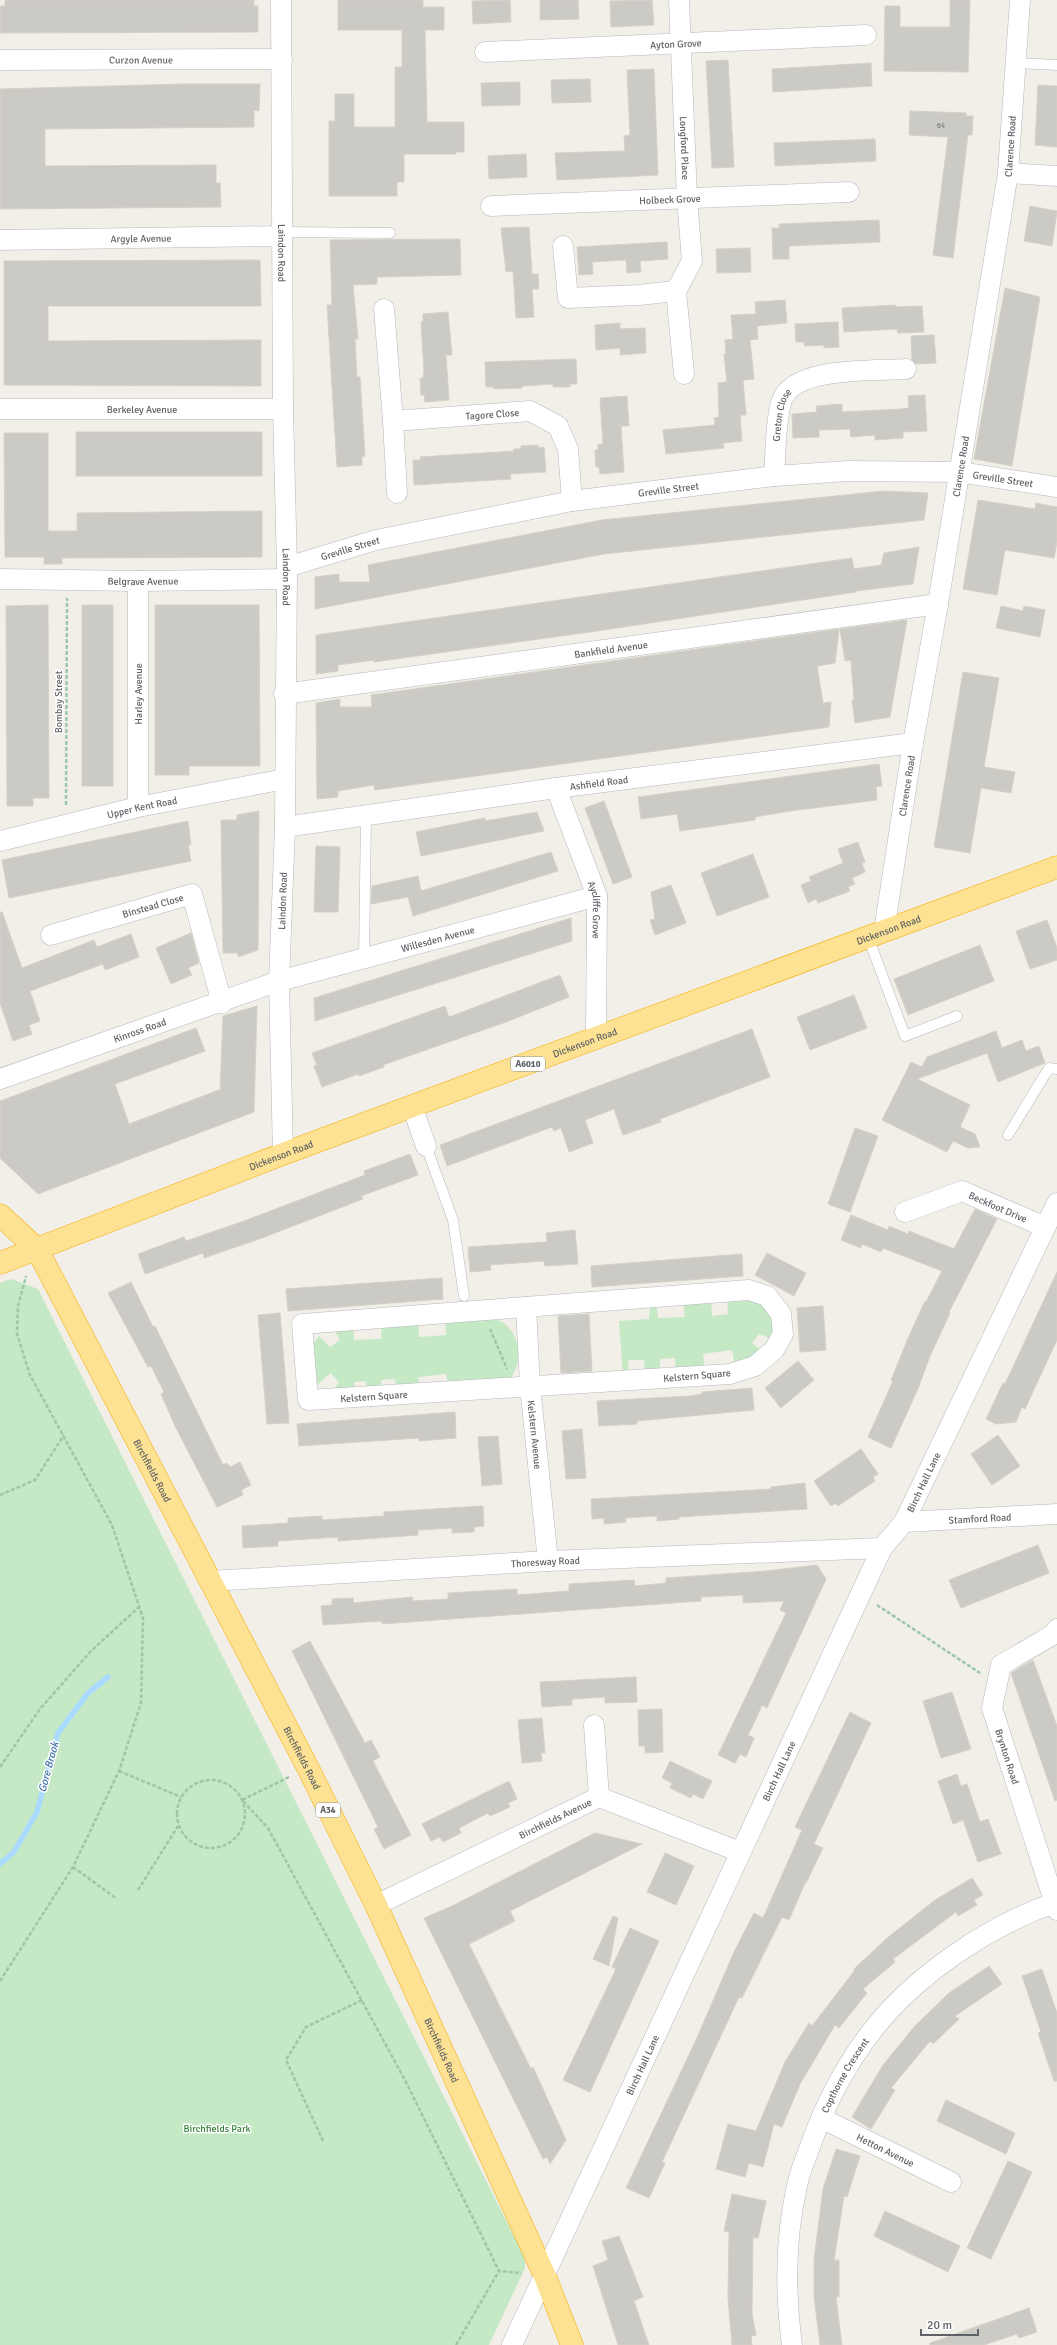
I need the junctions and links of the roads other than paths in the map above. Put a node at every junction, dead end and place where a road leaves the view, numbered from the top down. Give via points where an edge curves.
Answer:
1 (281, 0) edge
2 (679, 0) edge
3 (1020, 0) edge
4 (866, 35) dead end
5 (680, 43) junction
6 (485, 52) dead end
7 (282, 59) junction
8 (0, 60) edge
9 (1015, 63) junction
10 (1057, 65) edge
11 (1008, 173) junction
12 (1057, 176) edge
13 (849, 192) dead end
14 (687, 198) junction
15 (491, 206) dead end
16 (390, 232) dead end
17 (282, 234) junction
18 (0, 240) edge
19 (564, 246) dead end
20 (676, 291) junction
21 (384, 309) dead end
22 (906, 369) dead end
23 (684, 374) dead end
24 (0, 409) edge
25 (283, 409) junction
26 (393, 421) junction
27 (959, 472) junction
28 (774, 476) junction
29 (1057, 487) edge
30 (397, 493) dead end
31 (572, 501) junction
32 (287, 573) junction
33 (0, 579) edge
34 (138, 581) junction
35 (938, 604) junction
36 (284, 694) junction
37 (912, 743) junction
38 (285, 779) junction
39 (556, 788) junction
40 (138, 807) junction
41 (366, 816) junction
42 (285, 827) junction
43 (0, 841) edge
44 (1057, 867) edge
45 (597, 896) junction
46 (876, 934) junction
47 (51, 935) dead end
48 (364, 958) junction
49 (279, 981) junction
50 (222, 1003) junction
51 (957, 1016) dead end
52 (596, 1039) junction
53 (1057, 1069) edge
54 (0, 1079) edge
55 (412, 1106) junction
56 (1008, 1135) dead end
57 (426, 1146) joint
58 (283, 1154) junction
59 (1057, 1203) edge
60 (905, 1212) dead end
61 (0, 1215) edge
62 (1045, 1227) junction
63 (37, 1249) junction
64 (0, 1263) edge
65 (470, 1306) junction
66 (526, 1307) junction
67 (523, 1387) junction
68 (1057, 1514) edge
69 (904, 1522) junction
70 (882, 1548) junction
71 (548, 1561) junction
72 (210, 1581) junction
73 (1056, 1633) edge
74 (594, 1725) dead end
75 (599, 1797) junction
76 (740, 1852) junction
77 (376, 1905) junction
78 (1056, 1905) edge
79 (821, 2118) junction
80 (951, 2182) dead end
81 (544, 2274) junction
82 (512, 2345) edge
83 (572, 2345) edge
84 (792, 2345) edge

1 - 7 street, Laindon Road
2 - 5 street, Longford Place
3 - 9 street, Clarence Road
4 - 5 street, Ayton Grove
5 - 6 street, Ayton Grove
5 - 14 street, Longford Place
7 - 8 street, Curzon Avenue
7 - 17 street, Laindon Road
9 - 10 lane
9 - 11 street, Clarence Road
11 - 12 street
11 - 27 street, Clarence Road
13 - 14 street, Holbeck Grove
14 - 15 street, Holbeck Grove
14 - 20 street, Longford Place via 692,261
16 - 17 lane
17 - 18 street, Argyle Avenue
17 - 25 street, Laindon Road
19 - 20 street via 568,306
20 - 23 street
21 - 26 street
22 - 28 street, Greton Close via 868,364 799,381 782,399
24 - 25 street, Berkeley Avenue
25 - 32 street, Laindon Road
26 - 30 street
26 - 31 street, Tagore Close via 530,411 558,426 568,449
27 - 28 street, Greville Street via 848,471
27 - 29 street, Greville Street
27 - 35 street, Clarence Road
28 - 31 street, Greville Street
31 - 32 street, Greville Street via 376,540
32 - 34 street, Belgrave Avenue
32 - 36 street, Laindon Road
33 - 34 street, Belgrave Avenue
34 - 40 street, Harley Avenue
35 - 36 street, Bankfield Avenue
35 - 37 street, Clarence Road
36 - 38 street, Laindon Road
37 - 39 street, Ashfield Road
37 - 46 street, Clarence Road
38 - 40 street, Upper Kent Road
38 - 42 street, Laindon Road
39 - 41 street, Ashfield Road
39 - 45 street, Aycliffe Grove
40 - 43 street, Upper Kent Road
41 - 42 street, Ashfield Road
41 - 48 lane
42 - 49 street, Laindon Road
44 - 46 highway, Dickenson Road / A6010
45 - 48 street, Willesden Avenue
45 - 52 street, Aycliffe Grove
46 - 51 lane via 905,1036
46 - 52 highway, Dickenson Road / A6010
47 - 50 street, Binstead Close via 192,894
48 - 49 street, Willesden Avenue
49 - 50 street, Kinross Road
49 - 58 street, Laindon Road
50 - 54 street, Kinross Road
52 - 55 highway, Dickenson Road / A6010
53 - 56 lane via 1049,1068
55 - 57 street
55 - 58 highway, Dickenson Road / A6010
57 - 65 lane via 453,1220
58 - 63 highway, Dickenson Road / A6010
59 - 62 street, Birch Hall Lane
60 - 62 street, Beckfoot Drive via 962,1192
61 - 63 highway, A34
62 - 69 street, Birch Hall Lane
63 - 64 highway, Dickenson Road / A6010
63 - 72 highway, Birchfields Road / A34
65 - 66 street, Kelstern Square
65 - 67 street, Kelstern Square via 302,1324 308,1400
66 - 67 street, Kelstern Avenue
66 - 67 street, Kelstern Square via 749,1290 767,1296 781,1314 783,1334 774,1350 755,1366 730,1374
67 - 71 street, Kelstern Avenue
68 - 69 street, Stamford Road
69 - 70 street, Birch Hall Lane
70 - 71 street, Thoresway Road
70 - 76 street, Birch Hall Lane
71 - 72 street, Thoresway Road
72 - 77 highway, Birchfields Road / A34
73 - 78 street, Brynton Road via 1002,1665 992,1708
74 - 75 street
75 - 76 street, Birchfields Avenue
75 - 77 street, Birchfields Avenue
76 - 81 street, Birch Hall Lane
77 - 81 highway, Birchfields Road / A34
78 - 79 street, Copthorne Crescent via 1002,1926 972,1943 918,1983 866,2039
79 - 80 street, Hetton Avenue
79 - 84 street, Copthorne Crescent via 797,2184 793,2205 787,2266 788,2316
81 - 82 street, Birch Hall Lane
81 - 83 highway, Birchfields Road / A34

